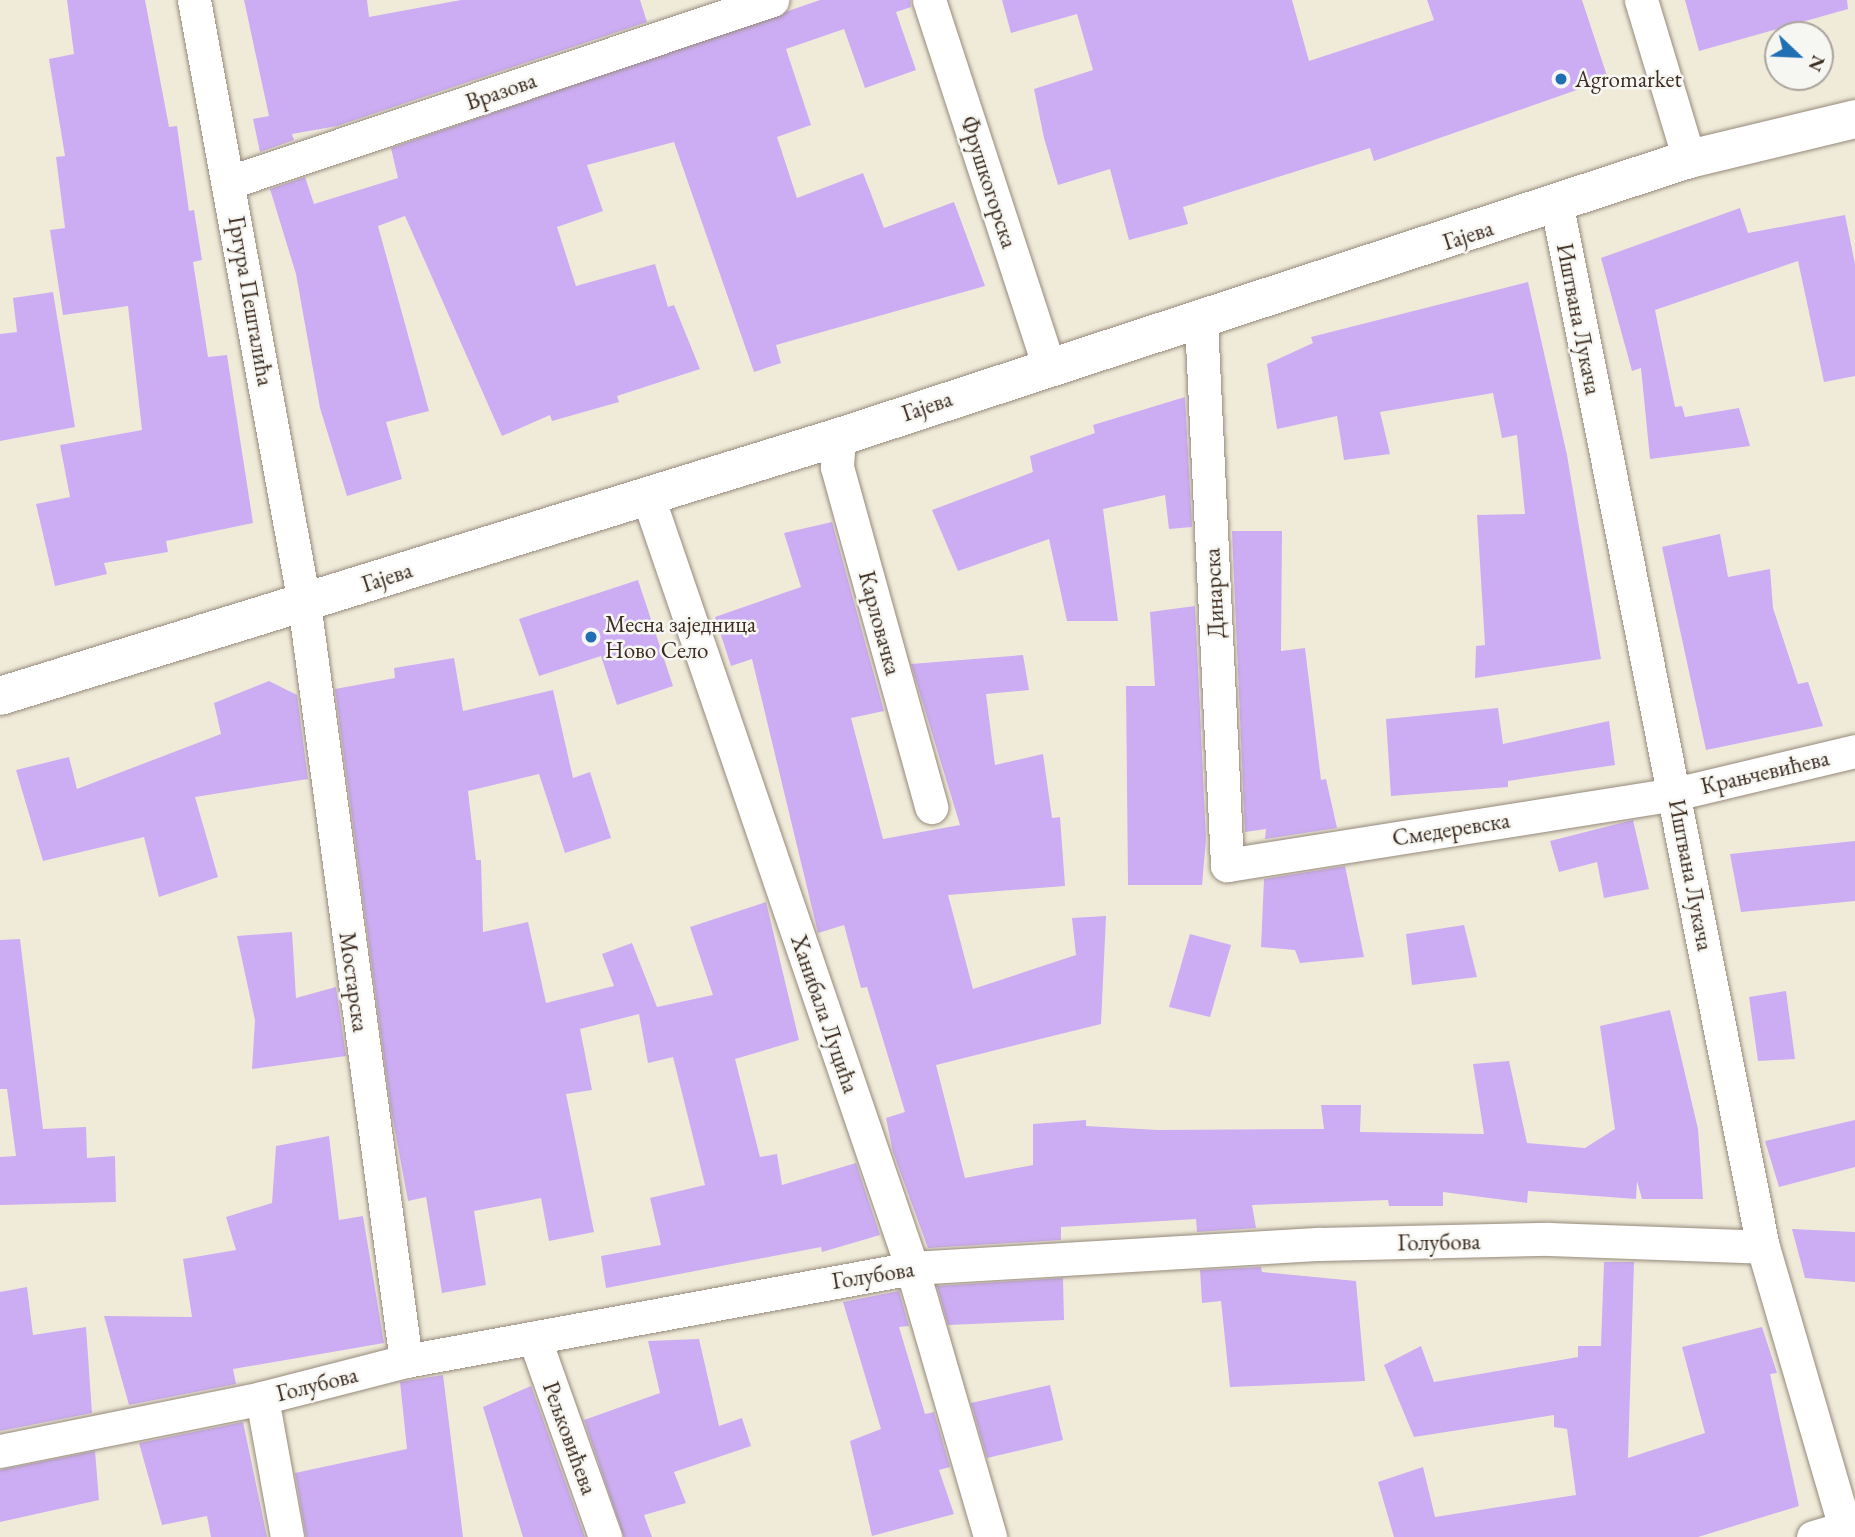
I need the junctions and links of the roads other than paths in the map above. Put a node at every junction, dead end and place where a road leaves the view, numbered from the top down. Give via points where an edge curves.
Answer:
1 (194, 0) edge
2 (772, 0) edge
3 (929, 0) edge
4 (1641, 0) edge
5 (1855, 119) edge
6 (1689, 159) junction
7 (230, 182) junction
8 (1557, 206) junction
9 (1201, 321) junction
10 (1048, 364) junction
11 (839, 437) junction
12 (646, 494) junction
13 (304, 603) junction
14 (0, 696) edge
15 (1855, 751) edge
16 (1675, 794) junction
17 (931, 807) dead end
18 (1227, 865) joint
19 (1763, 1247) junction
20 (912, 1268) junction
21 (535, 1340) junction
22 (406, 1361) junction
23 (262, 1398) junction
24 (0, 1451) edge
25 (1846, 1533) edge
26 (287, 1537) edge
27 (605, 1537) edge
28 (990, 1537) edge
29 (1813, 1537) edge

1 - 7 street, Гргура Пешталића
2 - 7 street, Вразова
3 - 10 street, Фрушкогорска
4 - 6 street
5 - 6 street, Гајева
6 - 8 street, Гајева
7 - 13 street, Гргура Пешталића
8 - 9 street, Гајева
8 - 16 street, Иштвана Лукача
9 - 10 street, Гајева
9 - 18 street, Динарска
10 - 11 street, Гајева
11 - 12 street, Гајева
11 - 17 street, Карловачка via 837,467
12 - 13 street, Гајева
12 - 20 street, Ханибала Луцића
13 - 14 street, Гајева
13 - 22 street, Мостарска
15 - 16 street, Крањчевићева
16 - 18 street, Смедеревска
16 - 19 street, Иштвана Лукача
19 - 20 street, Голубова via 1549,1240 1334,1244
19 - 25 street, Иштвана Лукача
20 - 21 street, Голубова
20 - 28 street, Ханибала Луцића
21 - 22 street, Голубова
21 - 27 street, Рељковићева
22 - 23 street, Голубова
23 - 24 street, Голубова
23 - 26 street
25 - 29 street

